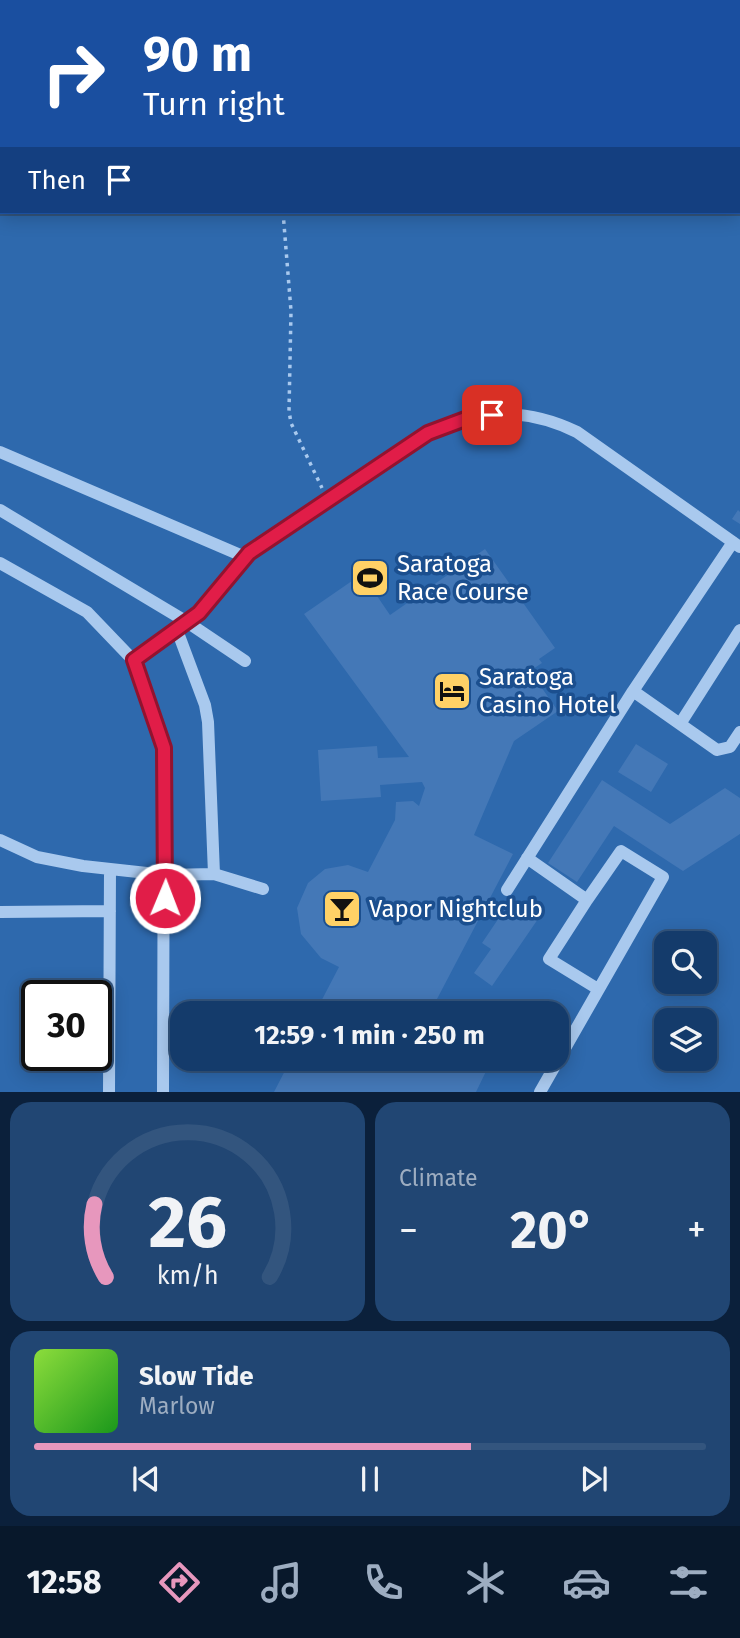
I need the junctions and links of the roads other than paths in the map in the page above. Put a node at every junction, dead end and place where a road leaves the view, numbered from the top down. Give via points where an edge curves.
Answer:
1 (0, 452) edge
2 (0, 510) edge
3 (737, 544) edge
4 (245, 558) junction
5 (0, 563) edge
6 (182, 626) junction
7 (740, 629) edge
8 (134, 660) junction
9 (245, 661) dead end
10 (633, 691) junction
11 (680, 724) junction
12 (740, 732) edge
13 (0, 840) edge
14 (527, 859) junction
15 (110, 869) junction
16 (214, 874) junction
17 (165, 875) junction
18 (263, 889) dead end
19 (507, 890) dead end
20 (587, 900) junction
21 (110, 911) junction
22 (0, 912) edge
23 (598, 989) junction
24 (109, 1092) edge
25 (163, 1092) edge
26 (540, 1092) edge

1 - 4 street
2 - 6 street
3 - 4 street via 577,432 539,418 515,416 468,418 412,442
3 - 10 street
4 - 6 street via 199,613
5 - 8 street via 87,612
6 - 8 street
6 - 9 street
6 - 16 street via 208,722
7 - 11 street
8 - 17 street via 164,748
10 - 11 street
10 - 14 street
11 - 12 street via 717,750 730,747
13 - 15 street via 37,857
14 - 19 street
14 - 20 street
15 - 17 street
15 - 21 street
16 - 17 street
16 - 18 street
17 - 25 street
20 - 23 street via 550,959
20 - 23 street via 621,851 663,877
21 - 22 street
21 - 24 street
23 - 26 street

